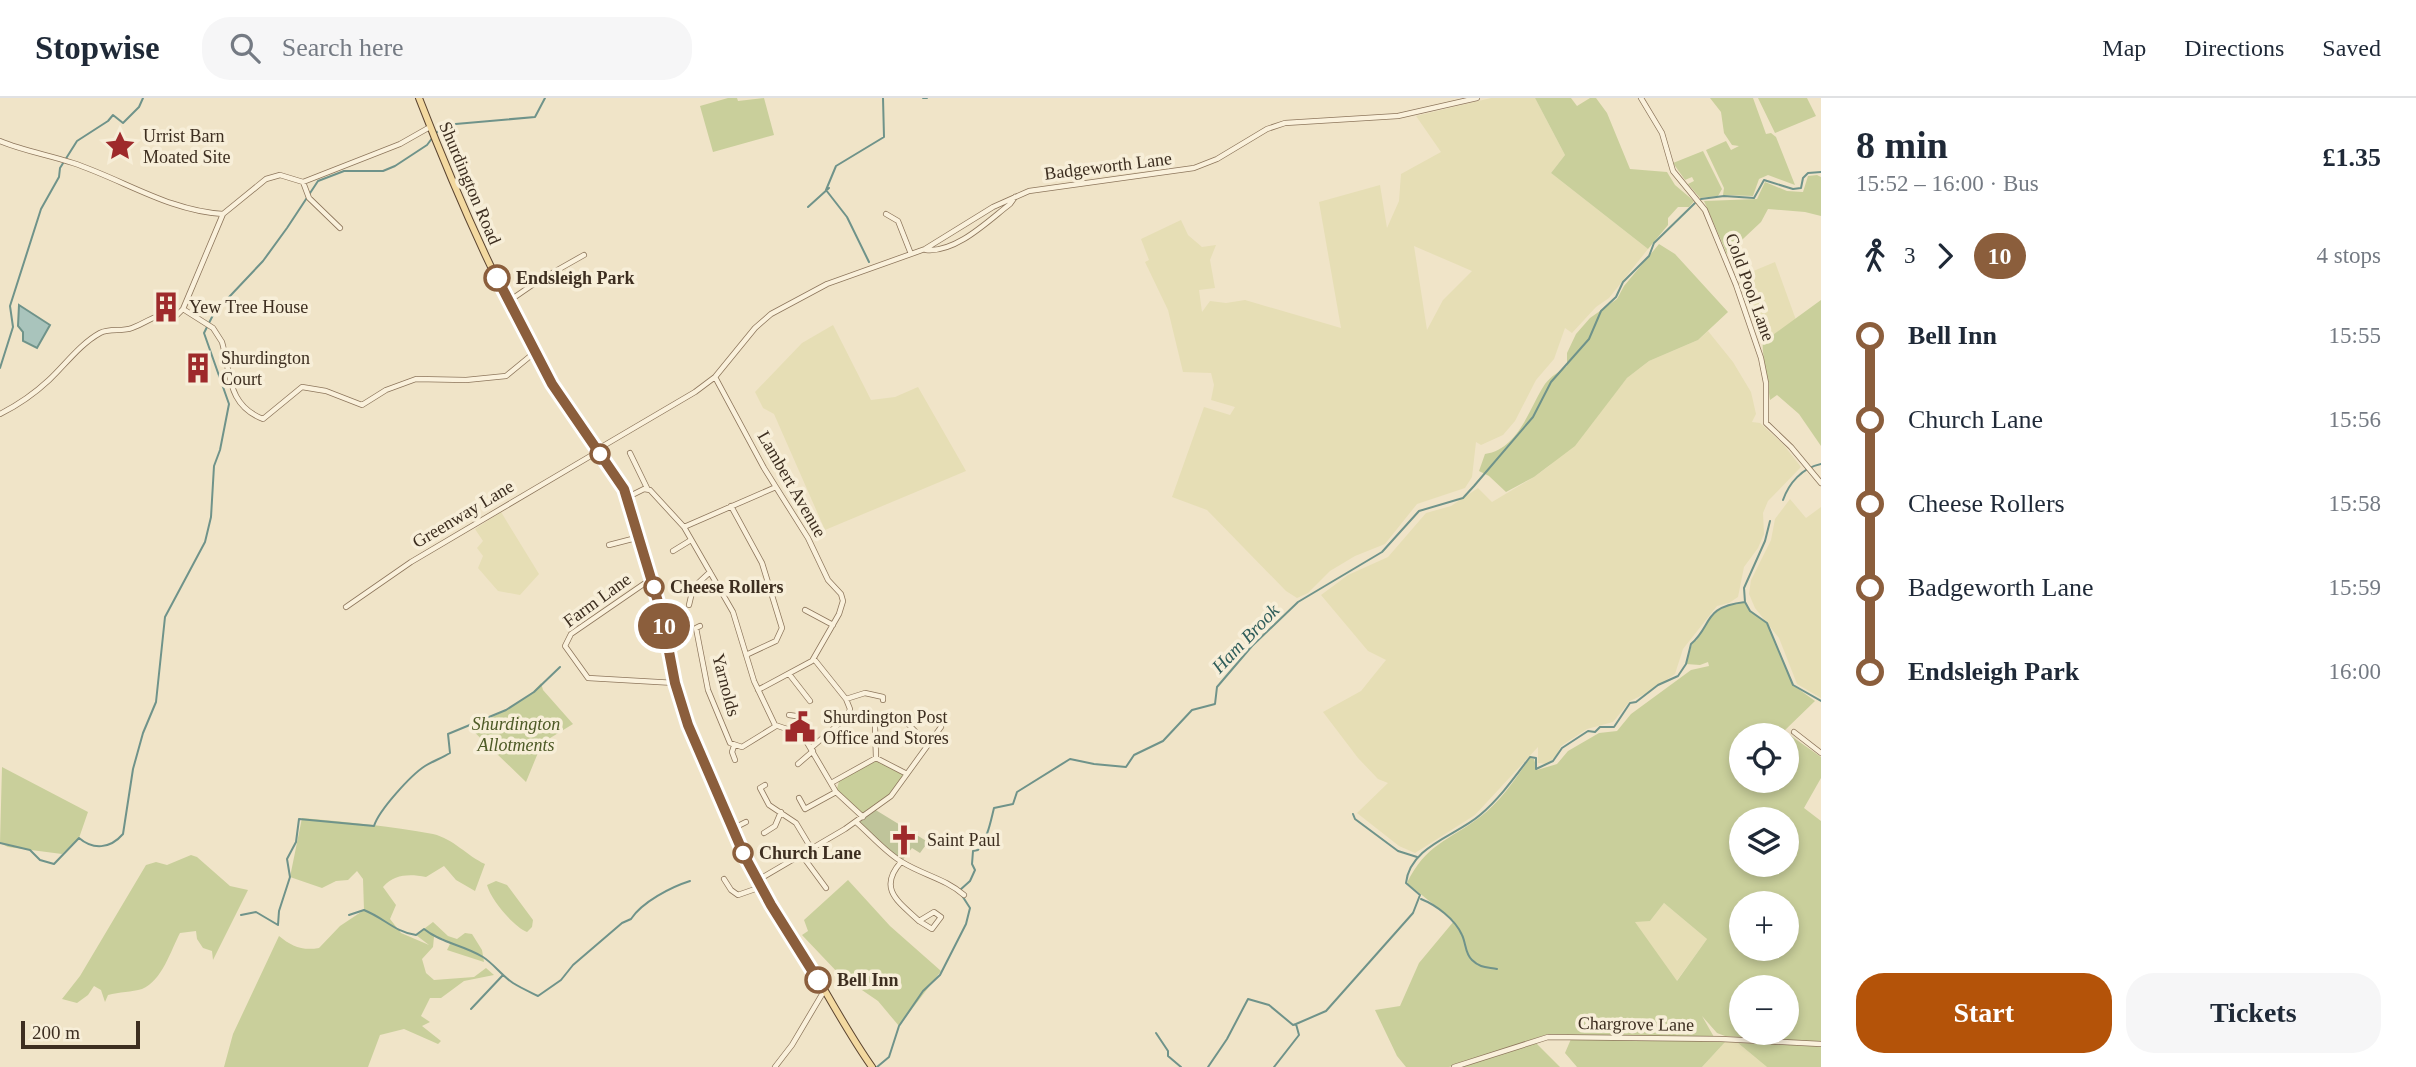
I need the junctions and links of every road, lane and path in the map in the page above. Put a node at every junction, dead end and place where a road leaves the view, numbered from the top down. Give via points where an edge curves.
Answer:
1 (419, 98) edge
2 (1476, 98) edge
3 (1641, 98) edge
4 (430, 127) junction
5 (0, 141) edge
6 (303, 181) junction
7 (1016, 196) junction
8 (223, 214) junction
9 (886, 214) dead end
10 (340, 228) dead end
11 (925, 249) junction
12 (911, 254) junction
13 (584, 255) dead end
14 (509, 301) junction
15 (183, 309) junction
16 (535, 352) junction
17 (715, 377) junction
18 (0, 414) edge
19 (598, 450) junction
20 (631, 453) dead end
21 (1821, 483) edge
22 (776, 487) junction
23 (647, 489) junction
24 (628, 498) junction
25 (731, 506) junction
26 (684, 527) junction
27 (640, 537) junction
28 (691, 540) junction
29 (609, 545) dead end
30 (673, 551) dead end
31 (710, 572) junction
32 (651, 579) junction
33 (689, 605) dead end
34 (346, 607) dead end
35 (805, 610) dead end
36 (833, 625) junction
37 (696, 628) dead end
38 (746, 655) junction
39 (814, 659) junction
40 (789, 674) junction
41 (675, 683) junction
42 (758, 690) junction
43 (884, 697) dead end
44 (846, 699) junction
45 (810, 701) dead end
46 (789, 715) dead end
47 (904, 720) dead end
48 (776, 726) junction
49 (875, 726) dead end
50 (941, 727) dead end
51 (802, 734) junction
52 (1799, 736) edge
53 (928, 744) junction
54 (734, 747) junction
55 (812, 750) junction
56 (1821, 753) edge
57 (876, 758) junction
58 (735, 760) dead end
59 (797, 764) dead end
60 (907, 774) junction
61 (831, 783) junction
62 (760, 788) dead end
63 (836, 792) junction
64 (799, 798) dead end
65 (781, 813) junction
66 (863, 817) junction
67 (746, 822) dead end
68 (856, 822) junction
69 (732, 829) junction
70 (764, 833) dead end
71 (811, 848) junction
72 (801, 854) junction
73 (901, 862) junction
74 (724, 879) dead end
75 (759, 884) junction
76 (826, 888) dead end
77 (964, 895) dead end
78 (919, 921) junction
79 (824, 991) junction
80 (1821, 1044) edge
81 (775, 1067) edge
82 (872, 1067) edge
83 (1454, 1067) edge

1 - 4 main road, Shurdington Road
2 - 7 street, Badgeworth Lane via 1398,116 1285,123 1194,168 1041,187
3 - 21 street, Cold Pool Lane via 1661,133 1677,178 1705,210 1736,285 1761,358 1766,423
4 - 6 street via 400,144
4 - 14 main road, Shurdington Road
5 - 8 street via 84,167 172,204
6 - 8 street via 270,177
6 - 10 street via 312,201
7 - 11 street, Badgeworth Lane
7 - 11 street via 964,237 934,250
8 - 15 street
9 - 12 street via 898,221
11 - 12 street, Badgeworth Lane
12 - 17 street, Badgeworth Lane via 834,281 771,314
13 - 14 street
14 - 16 main road, Shurdington Road
15 - 16 street via 218,333 238,402 263,419 302,387 362,405 416,379 506,376
15 - 18 street via 177,315 152,316 129,329 104,331 48,381
16 - 19 main road, Shurdington Road
17 - 19 street, Badgeworth Lane
17 - 22 street, Lambert Avenue
19 - 24 main road, Shurdington Road
19 - 34 street, Greenway Lane via 412,561
20 - 23 street
22 - 25 street
22 - 36 street, Lambert Avenue via 828,580 841,594 843,604
23 - 24 street
23 - 26 street
24 - 27 main road, Shurdington Road
25 - 26 street
25 - 38 street via 762,563 781,626 781,636 775,642
26 - 28 street
27 - 29 street
27 - 32 main road, Shurdington Road
28 - 30 street
28 - 31 street
31 - 33 street via 693,588
31 - 38 street via 736,616
32 - 41 main road, Shurdington Road
32 - 41 street, Farm Lane via 571,634 565,646 588,678
35 - 36 street
36 - 39 street
37 - 54 street, Yarnolds via 713,705
38 - 42 street
39 - 40 street
39 - 44 street
40 - 42 street
40 - 45 street
41 - 69 main road, Shurdington Road
42 - 48 street
43 - 44 street via 865,693
44 - 55 street via 850,707 847,717
46 - 51 street via 803,717
47 - 53 street
48 - 51 street
48 - 54 street via 744,746
49 - 57 street
50 - 53 street
51 - 55 street
52 - 56 street
53 - 60 street
54 - 58 street, Yarnolds
55 - 59 street
55 - 61 street
57 - 60 street
57 - 61 street
60 - 66 street via 891,796
61 - 63 street
62 - 65 street via 769,805
63 - 64 street via 805,809
63 - 66 street
65 - 70 street via 775,826
65 - 71 street via 793,819
66 - 68 street
67 - 69 street
68 - 71 street
68 - 73 street
69 - 75 main road, Shurdington Road
71 - 72 street
72 - 75 street
72 - 76 street
73 - 77 street via 936,881 949,882
73 - 78 street via 892,874 892,892
74 - 75 street via 738,895
75 - 79 main road, Shurdington Road
78 - 78 street via 934,912 942,919 932,929
79 - 81 street
79 - 82 main road, Shurdington Road
80 - 83 street, Chargrove Lane via 1548,1037

